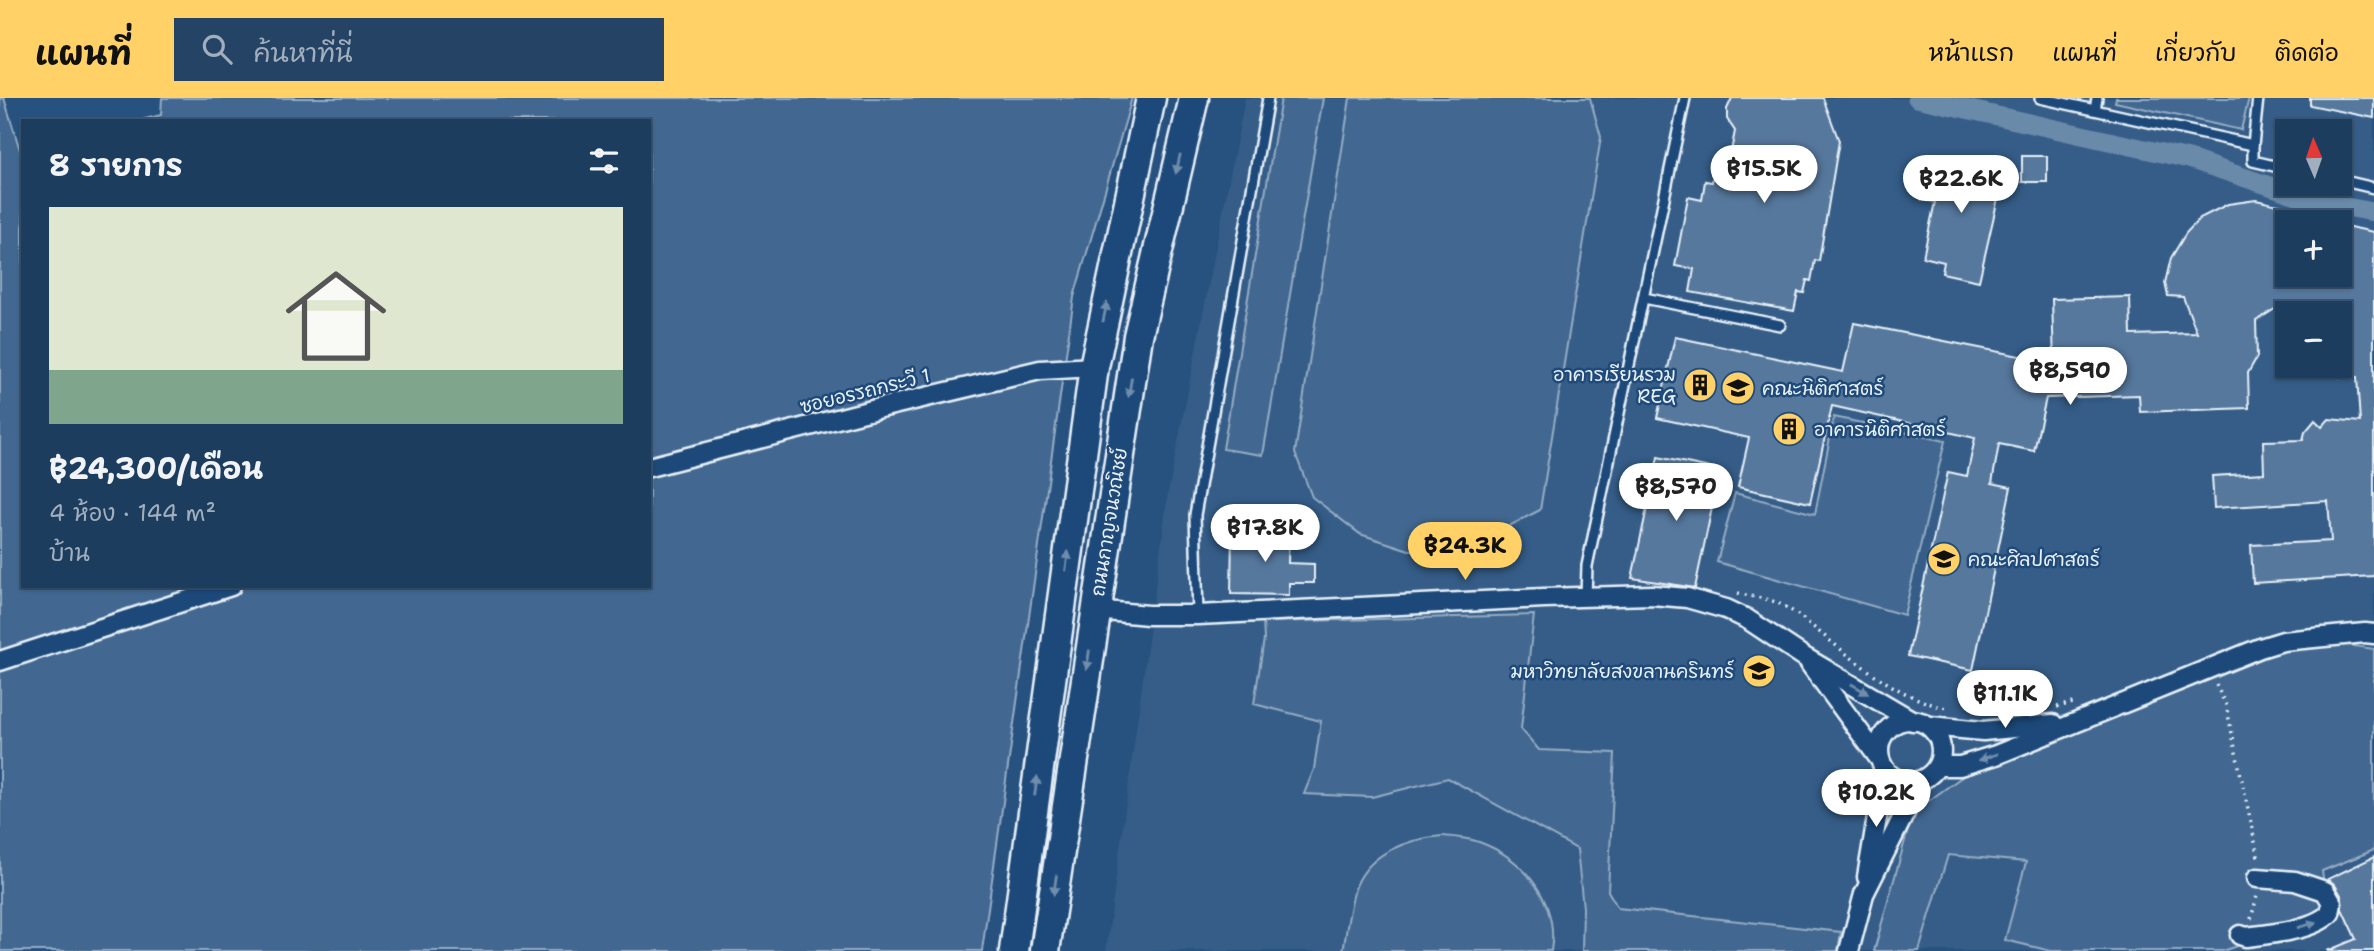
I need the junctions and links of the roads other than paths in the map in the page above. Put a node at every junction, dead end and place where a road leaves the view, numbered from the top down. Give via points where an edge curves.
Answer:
1 (1151, 98) edge
2 (1194, 98) edge
3 (1268, 98) edge
4 (1685, 98) edge
5 (2040, 98) edge
6 (2097, 98) edge
7 (2258, 98) edge
8 (2095, 110) junction
9 (2253, 145) junction
10 (2275, 166) edge
11 (2352, 183) edge
12 (2374, 188) edge
13 (1644, 298) junction
14 (1780, 326) dead end
15 (1094, 367) junction
16 (651, 466) edge
17 (225, 588) edge
18 (1586, 597) junction
19 (1060, 608) junction
20 (1095, 610) junction
21 (1198, 615) junction
22 (2374, 634) edge
23 (1806, 658) junction
24 (0, 661) edge
25 (2074, 722) junction
26 (1921, 723) junction
27 (1882, 764) junction
28 (1940, 766) junction
29 (1921, 780) junction
30 (2260, 878) road end
31 (1864, 894) junction
32 (2243, 936) road end
33 (1014, 951) edge
34 (1045, 951) edge
35 (1849, 951) edge

15 -> 1 main road, ถนนกาญจนวณิชย์
2 -> 20 main road, ถนนกาญจนวณิชย์ via 1138,336
3 - 21 lane via 1195,516
4 - 13 lane
5 - 8 lane
6 - 8 lane
7 - 9 lane
8 - 9 lane
9 - 10 lane via 2253,161
11 - 12 lane
13 - 14 lane
13 - 18 lane via 1587,566
15 - 16 street, ซอยอรรถกระวี 1 via 1040,370
19 -> 15 main road, ถนนกาญจนวณิชย์
17 - 24 street
18 - 21 street
18 - 23 street via 1652,595 1709,603 1747,619
19 - 20 main road
33 -> 19 main road, ถนนกาญจนวณิชย์
20 - 21 street
20 -> 34 main road, ถนนกาญจนวณิชย์
22 - 25 street via 2283,641
23 -> 26 street
23 - 27 street
25 - 26 street via 2005,730
25 -> 28 street via 1996,755 1960,766
26 - 27 street via 1894,724 1886,730 1878,748
26 - 28 street via 1938,734 1943,755
27 - 29 street via 1894,777
27 - 31 street
28 - 29 street
29 - 31 street
32 -> 30 street via 2305,926 2330,913 2332,903 2325,891 2295,881
31 - 35 street

